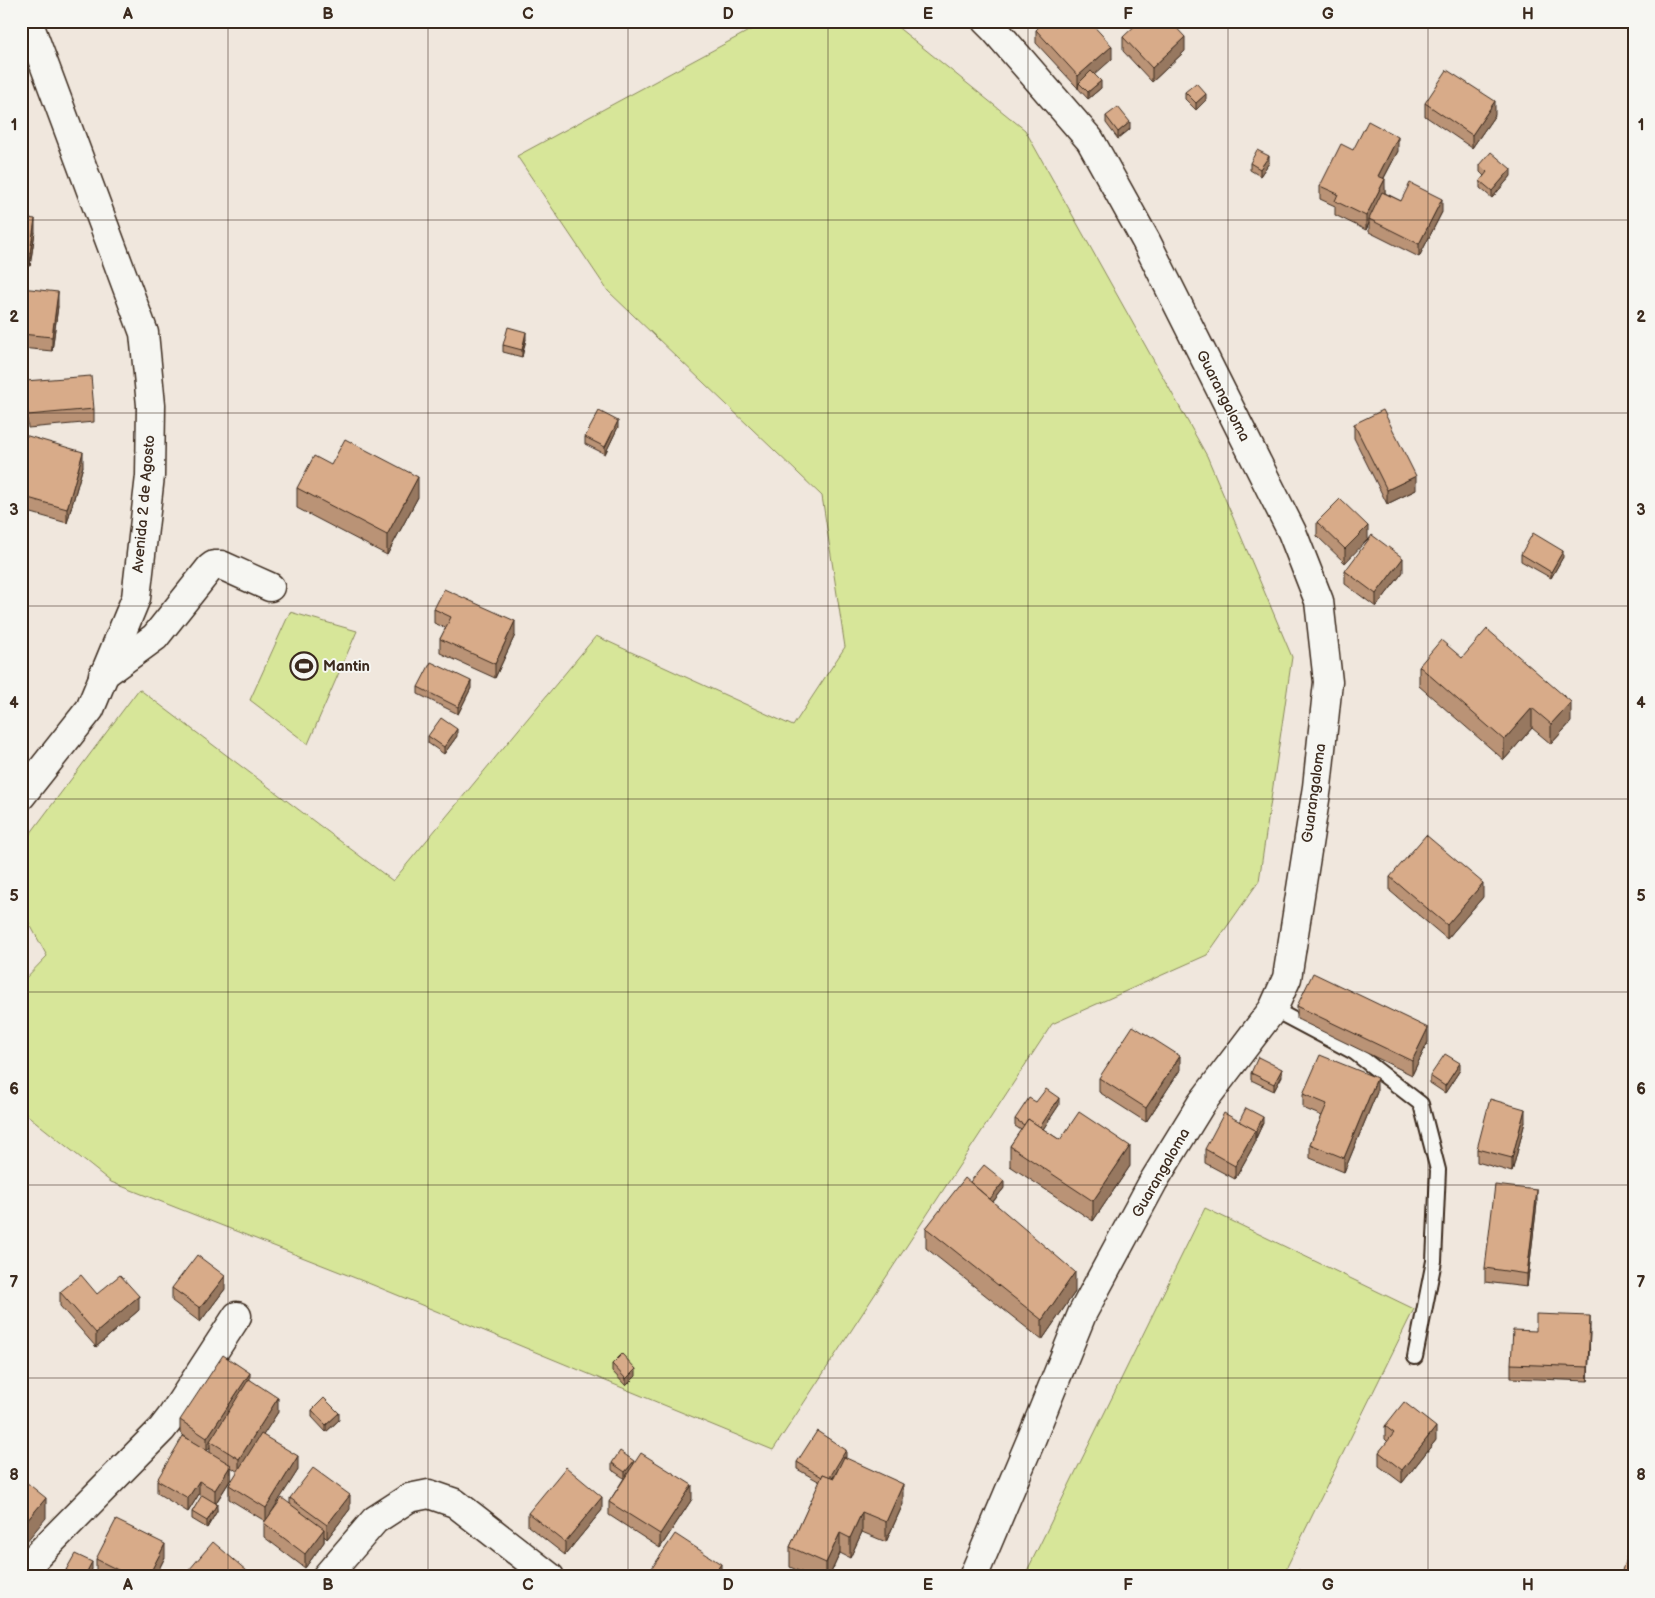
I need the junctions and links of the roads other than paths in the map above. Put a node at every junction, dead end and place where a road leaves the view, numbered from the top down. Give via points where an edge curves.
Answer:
1 (28, 21) edge
2 (986, 21) edge
3 (270, 587) dead end
4 (103, 675) junction
5 (21, 796) edge
6 (1273, 1009) junction
7 (237, 1316) dead end
8 (1415, 1357) dead end
9 (21, 1572) edge
10 (326, 1577) edge
11 (550, 1577) edge
12 (973, 1577) edge

1 - 4 street, Avenida 2 de Agosto via 144,332 151,405 150,476 136,598
2 - 6 street, Guarangaloma via 1090,140 1146,241 1292,532 1319,601 1328,682 1316,787 1287,978
3 - 4 street via 221,564 214,565 155,637
4 - 5 street, Avenida 2 de Agosto via 90,709
6 - 8 lane via 1354,1052 1421,1104 1438,1170 1434,1261
6 - 12 street, Guarangaloma via 1196,1112 1153,1182 1082,1314
7 - 9 street via 162,1430
10 - 11 street via 374,1520 409,1498 428,1494 455,1503

